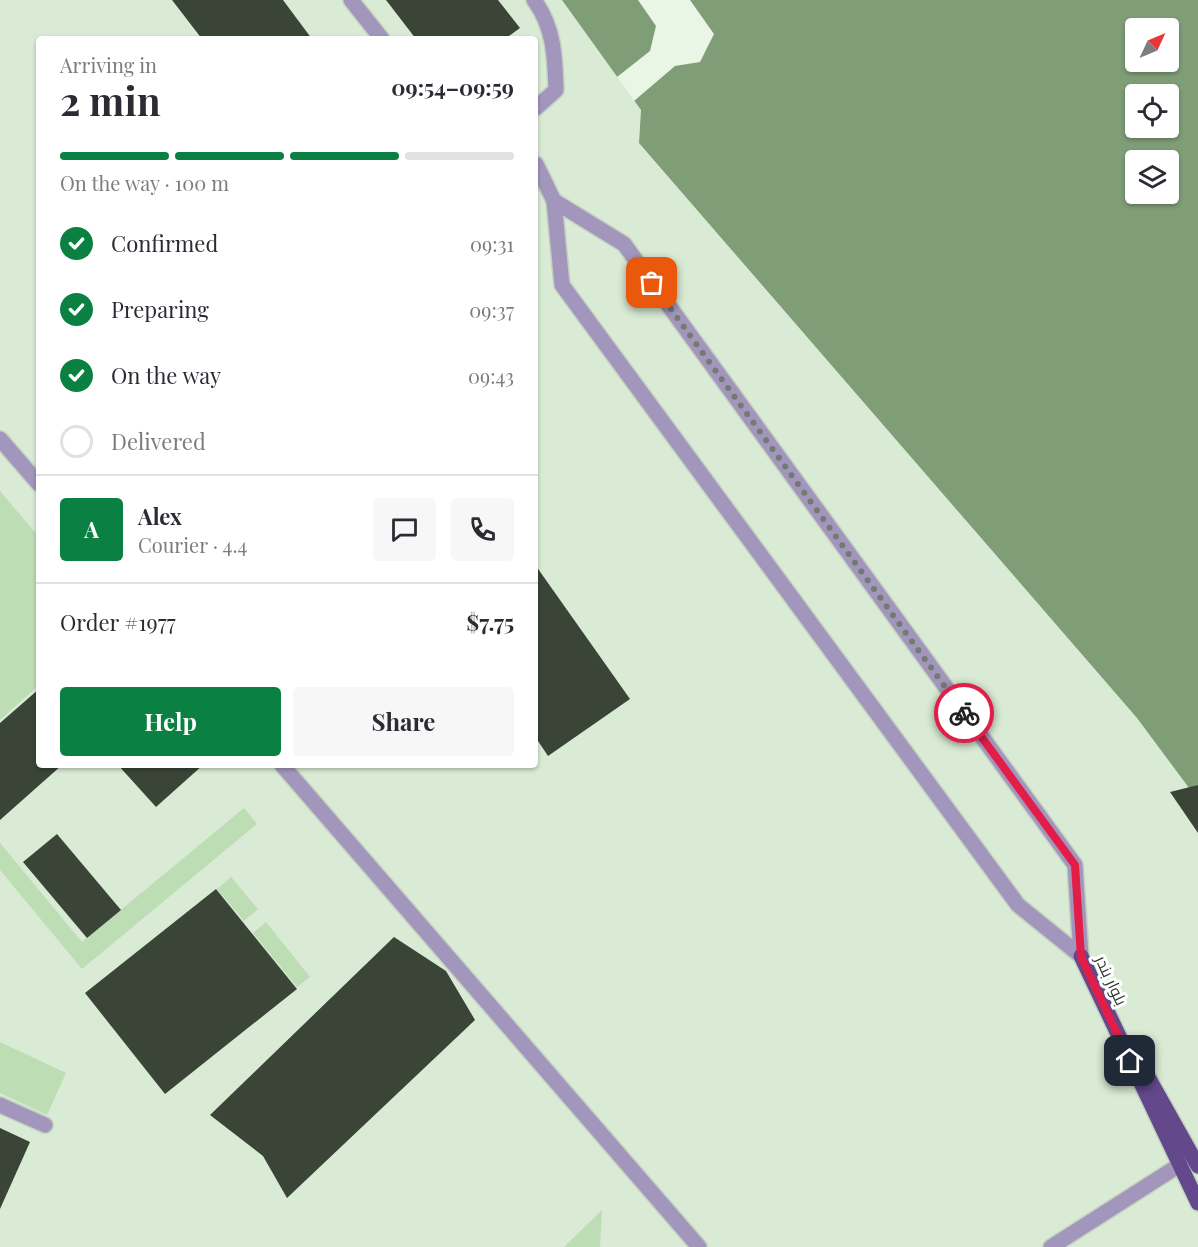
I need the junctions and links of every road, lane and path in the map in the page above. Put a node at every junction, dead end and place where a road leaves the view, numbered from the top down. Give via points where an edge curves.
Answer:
1 (351, 0) edge
2 (534, 0) edge
3 (380, 36) edge
4 (538, 106) edge
5 (538, 168) edge
6 (538, 192) edge
7 (554, 201) junction
8 (0, 439) edge
9 (36, 481) edge
10 (285, 768) edge
11 (1081, 957) junction
12 (0, 1105) edge
13 (45, 1125) dead end
14 (1178, 1166) junction
15 (1198, 1166) edge
16 (1198, 1203) edge
17 (699, 1247) edge
18 (1051, 1247) edge

1 - 3 lane
2 - 4 lane via 554,44 556,90
5 - 7 lane
6 - 7 lane
7 - 11 lane via 562,285 1018,905
7 - 11 lane via 624,244 1075,865
8 - 9 lane
10 - 17 lane
11 - 14 main road, بلوار بندر
11 - 15 main road, بلوار بندر
12 - 13 lane
14 - 16 main road, بلوار بندر
14 - 18 lane

